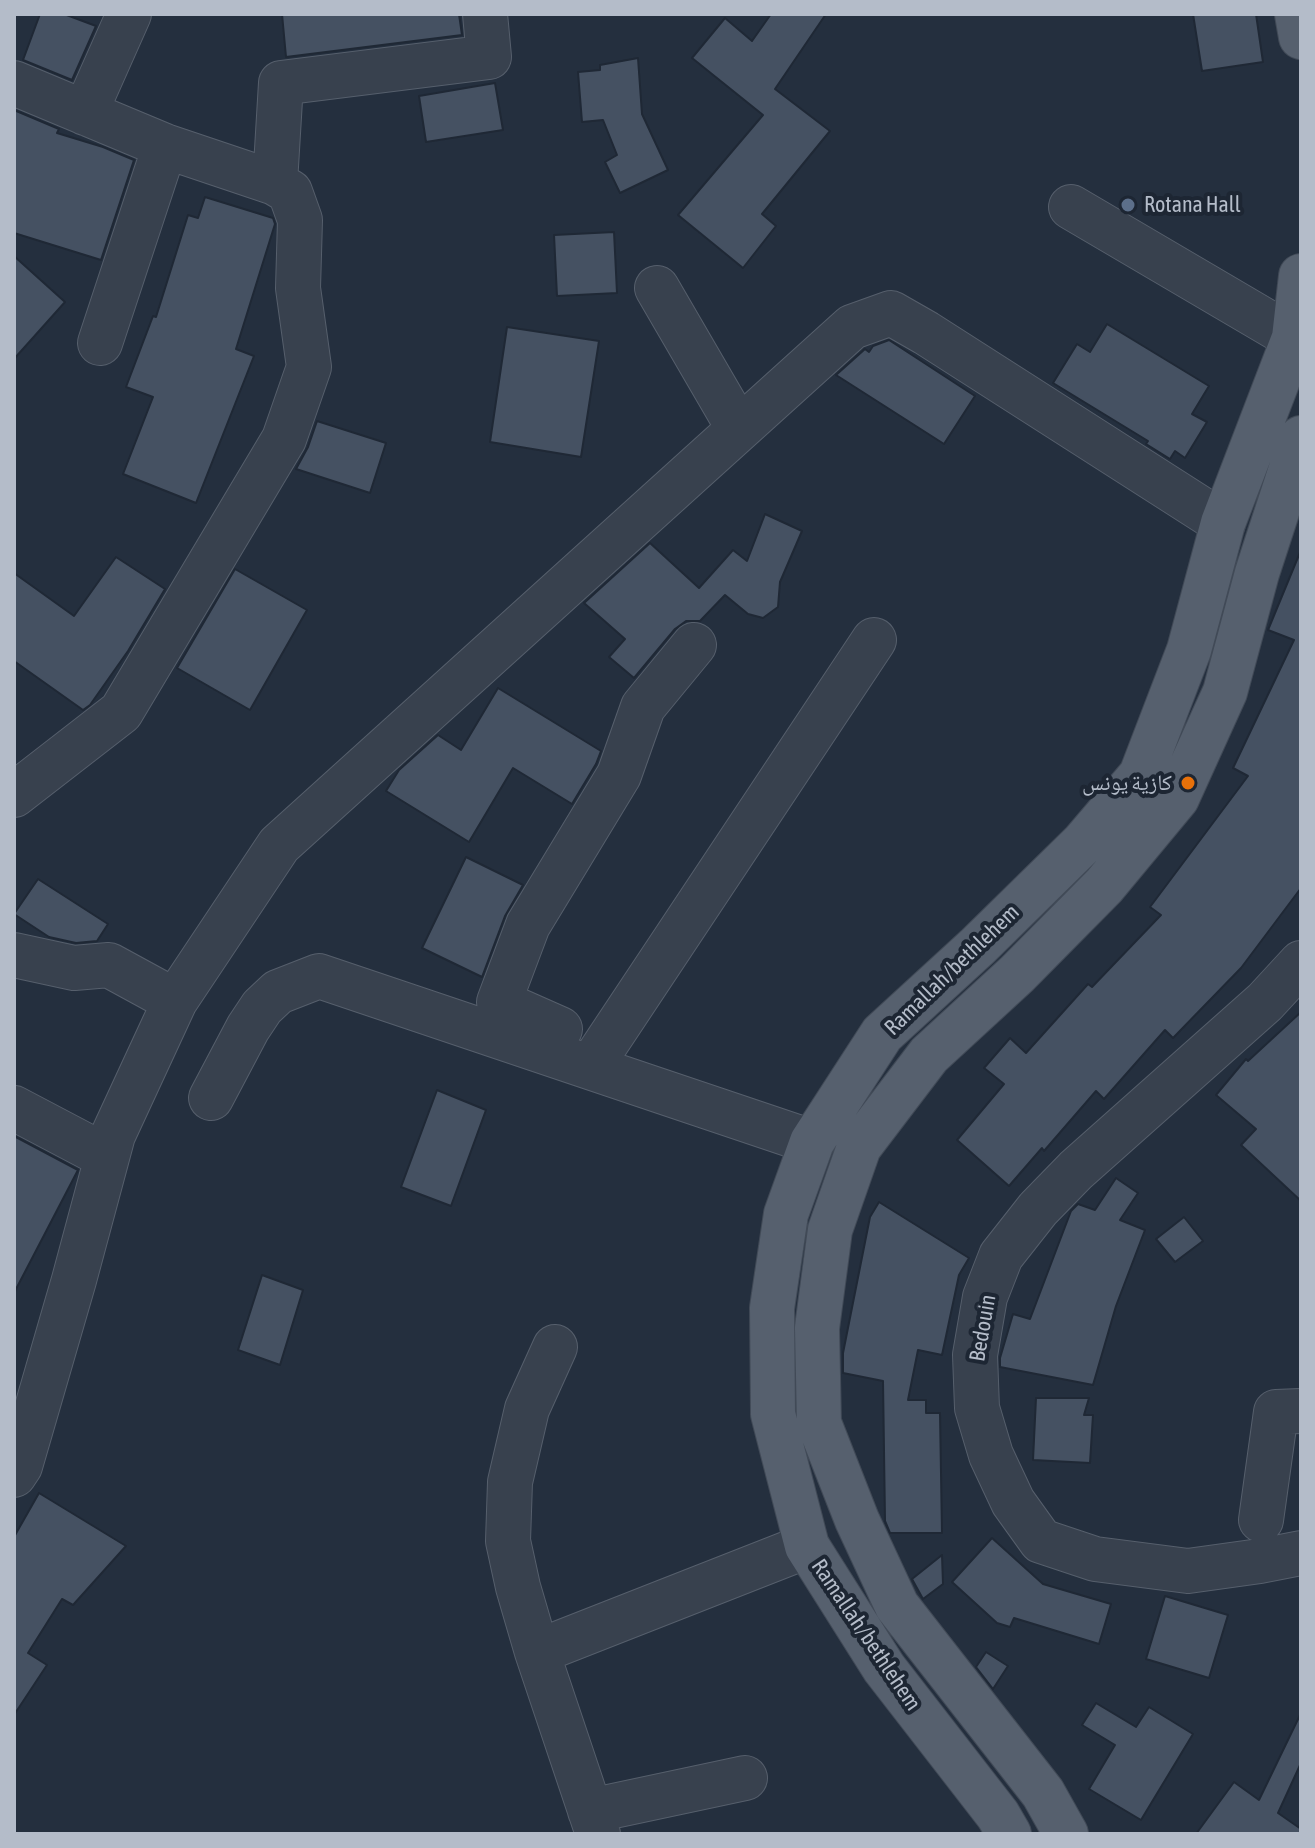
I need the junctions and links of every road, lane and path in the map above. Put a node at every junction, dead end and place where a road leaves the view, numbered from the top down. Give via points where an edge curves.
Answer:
1 (129, 14) edge
2 (485, 14) edge
3 (1297, 14) edge
4 (1301, 37) edge
5 (14, 83) edge
6 (85, 113) junction
7 (165, 146) junction
8 (275, 183) junction
9 (1071, 207) dead end
10 (1301, 276) edge
11 (657, 288) dead end
12 (1294, 338) junction
13 (100, 343) dead end
14 (739, 429) junction
15 (1301, 438) edge
16 (1223, 523) junction
17 (874, 640) dead end
18 (694, 645) dead end
19 (14, 795) edge
20 (14, 955) edge
21 (1301, 963) edge
22 (175, 1001) junction
23 (597, 1057) junction
24 (211, 1098) dead end
25 (14, 1108) edge
26 (812, 1142) junction
27 (107, 1157) junction
28 (555, 1347) dead end
29 (1301, 1411) edge
30 (15, 1465) edge
31 (1261, 1520) dead end
32 (807, 1546) junction
33 (1301, 1553) edge
34 (537, 1652) junction
35 (745, 1778) dead end
36 (594, 1822) edge
37 (1009, 1834) edge
38 (1066, 1834) edge

1 - 6 street
2 - 8 street via 489,57 281,83
3 - 4 main road
5 - 6 street
6 - 7 street
7 - 8 street
7 - 13 street
8 - 19 street via 290,192 300,220 298,288 309,367 284,439 121,712
9 - 12 street
10 - 12 main road, Ramallah/bethlehem
11 - 14 street
12 - 16 main road, Ramallah/bethlehem
14 - 16 street via 852,327 891,313
14 - 22 street via 279,845
15 - 38 main road, Ramallah/bethlehem via 1225,692 1177,798 1104,886 929,1055 859,1147 830,1230 817,1328 819,1423 897,1606 1043,1793
16 - 26 main road, Ramallah/bethlehem via 1189,650 1141,775 1083,843 882,1034
17 - 23 street
18 - 23 street via 643,707 619,775 528,925 499,1002
20 - 22 street via 74,968 109,965
21 - 33 street, Bedouin via 1038,1209 1001,1256 985,1297 975,1355 977,1408 991,1455 1013,1502 1041,1541 1095,1559 1188,1571
22 - 27 street
23 - 24 street via 319,976 278,992 262,1007
23 - 26 street
25 - 27 street
26 - 32 main road, Ramallah/bethlehem via 786,1214 772,1308 773,1414
27 - 30 street
28 - 34 street via 527,1409 510,1482 508,1541
29 - 31 street via 1276,1412
32 - 34 street
32 - 37 main road, Ramallah/bethlehem via 884,1668
34 - 36 street
35 - 36 street

